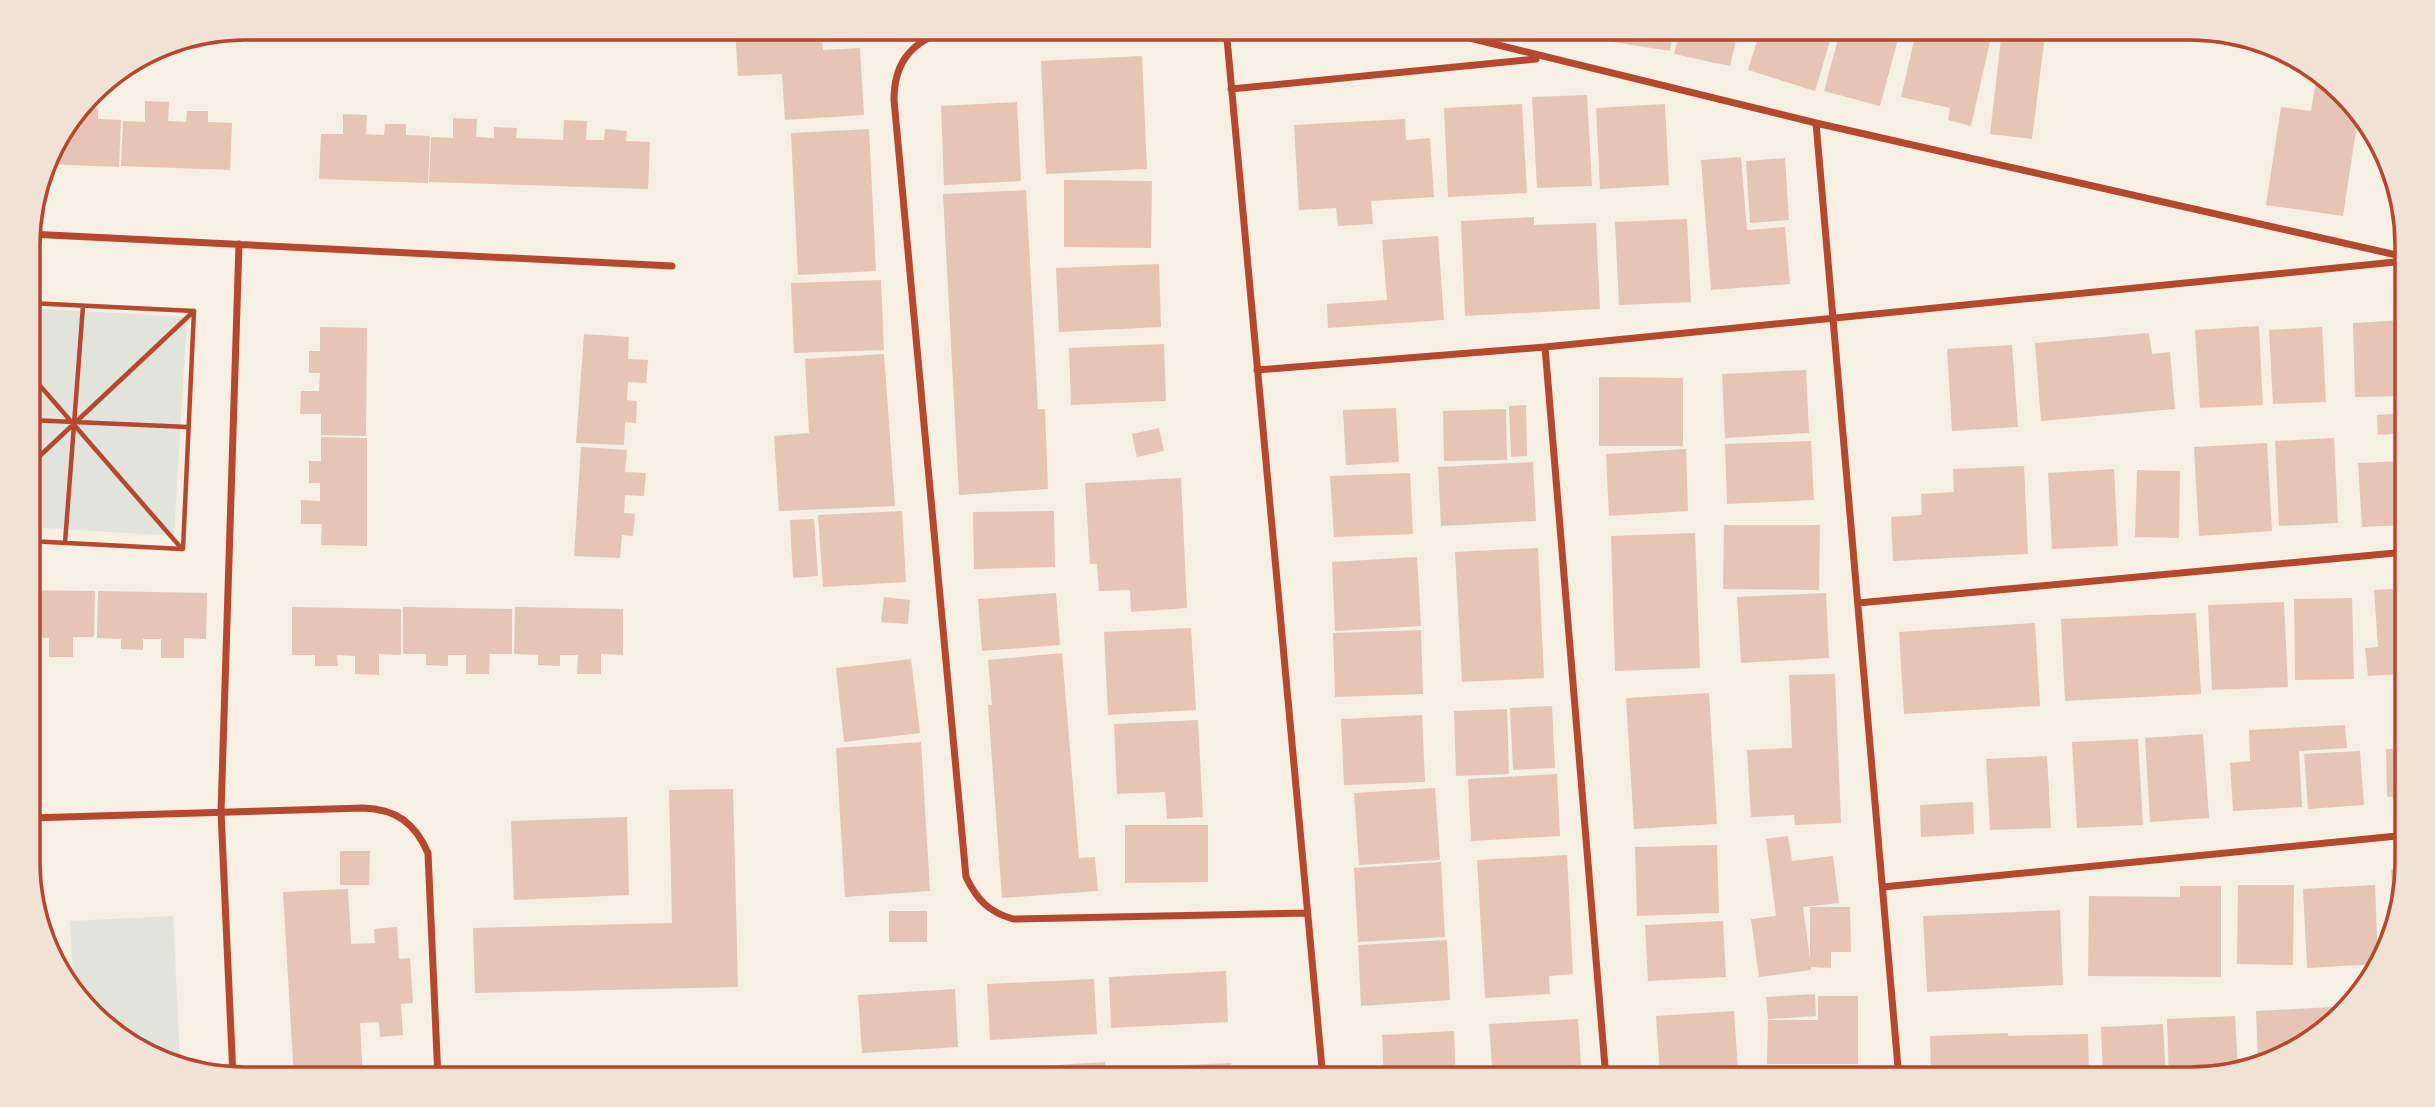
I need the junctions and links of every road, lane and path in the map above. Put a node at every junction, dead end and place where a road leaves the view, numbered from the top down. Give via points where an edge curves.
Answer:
1 (923, 40) edge
2 (1227, 40) edge
3 (1475, 40) edge
4 (1544, 58) junction
5 (1231, 89) junction
6 (1816, 123) junction
7 (41, 235) edge
8 (239, 244) junction
9 (2395, 257) edge
10 (2395, 260) edge
11 (672, 266) dead end
12 (41, 304) edge
13 (83, 306) junction
14 (194, 311) junction
15 (1833, 317) junction
16 (1545, 347) junction
17 (1257, 370) junction
18 (41, 386) edge
19 (41, 421) edge
20 (75, 422) junction
21 (188, 427) junction
22 (41, 455) edge
23 (41, 542) edge
24 (65, 543) junction
25 (183, 549) junction
26 (2395, 553) edge
27 (1858, 603) junction
28 (221, 812) junction
29 (40, 818) edge
30 (2395, 836) edge
31 (1883, 887) junction
32 (1306, 913) junction
33 (233, 1066) edge
34 (1322, 1066) edge
35 (1605, 1066) edge
36 (1898, 1066) edge
37 (437, 1067) edge

1 - 32 street via 905,57 894,82 894,100 966,877 973,892 997,914 1013,919
2 - 5 street
3 - 4 street
4 - 5 street
4 - 6 street
5 - 17 street
6 - 9 street
6 - 15 street
7 - 8 street
8 - 11 street
8 - 28 street
10 - 15 street
12 - 13 path
13 - 14 path
13 - 20 path
14 - 20 path
14 - 21 path
15 - 16 street
15 - 27 street
16 - 17 street
16 - 35 street
17 - 32 street
18 - 20 path
19 - 20 path
20 - 21 path
20 - 22 path
20 - 24 path
20 - 25 path
21 - 25 path
23 - 24 path
24 - 25 path
26 - 27 street
27 - 31 street
28 - 29 street
28 - 33 street
28 - 37 street via 380,808 410,824 428,853
30 - 31 street
31 - 36 street
32 - 34 street

